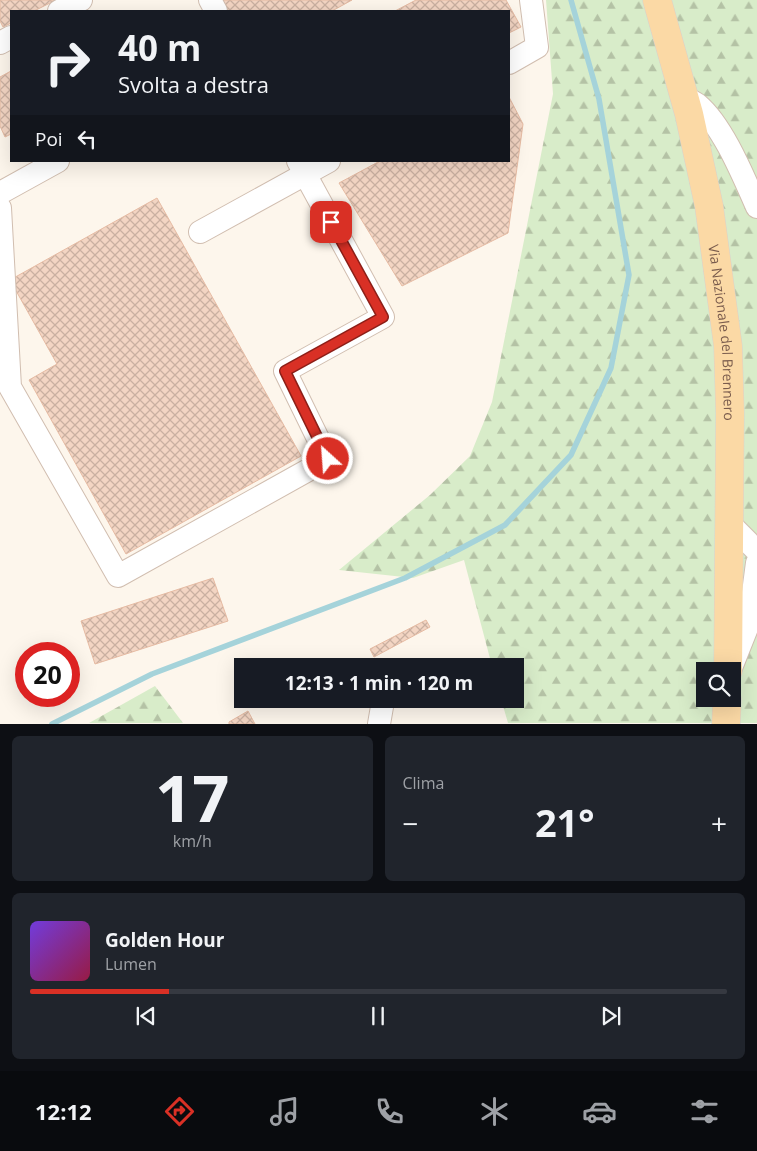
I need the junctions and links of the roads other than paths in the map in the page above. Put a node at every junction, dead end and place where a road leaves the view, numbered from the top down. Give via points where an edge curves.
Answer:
1 (81, 0) edge
2 (531, 0) edge
3 (657, 0) edge
4 (62, 10) edge
5 (510, 62) edge
6 (685, 98) junction
7 (56, 162) edge
8 (325, 162) edge
9 (302, 168) edge
10 (0, 192) edge
11 (0, 208) edge
12 (757, 208) edge
13 (200, 232) dead end
14 (729, 523) junction
15 (757, 552) edge
16 (757, 563) edge
17 (729, 662) edge
18 (733, 662) edge
19 (727, 707) edge
20 (381, 708) edge
21 (378, 724) edge
22 (726, 724) edge

1 - 4 street
2 - 5 street via 537,47
3 - 6 main road, Via Nazionale del Brennero
6 - 12 street via 698,105 719,130
6 - 14 main road, Via Nazionale del Brennero via 709,206 728,346
7 - 10 street
8 - 9 street
9 - 11 street via 383,317 285,371 328,459 118,576 10,387
9 - 13 street
14 - 15 street
14 - 17 main road, Via Nazionale del Brennero
16 - 18 street via 749,623
19 - 22 main road
20 - 21 street

